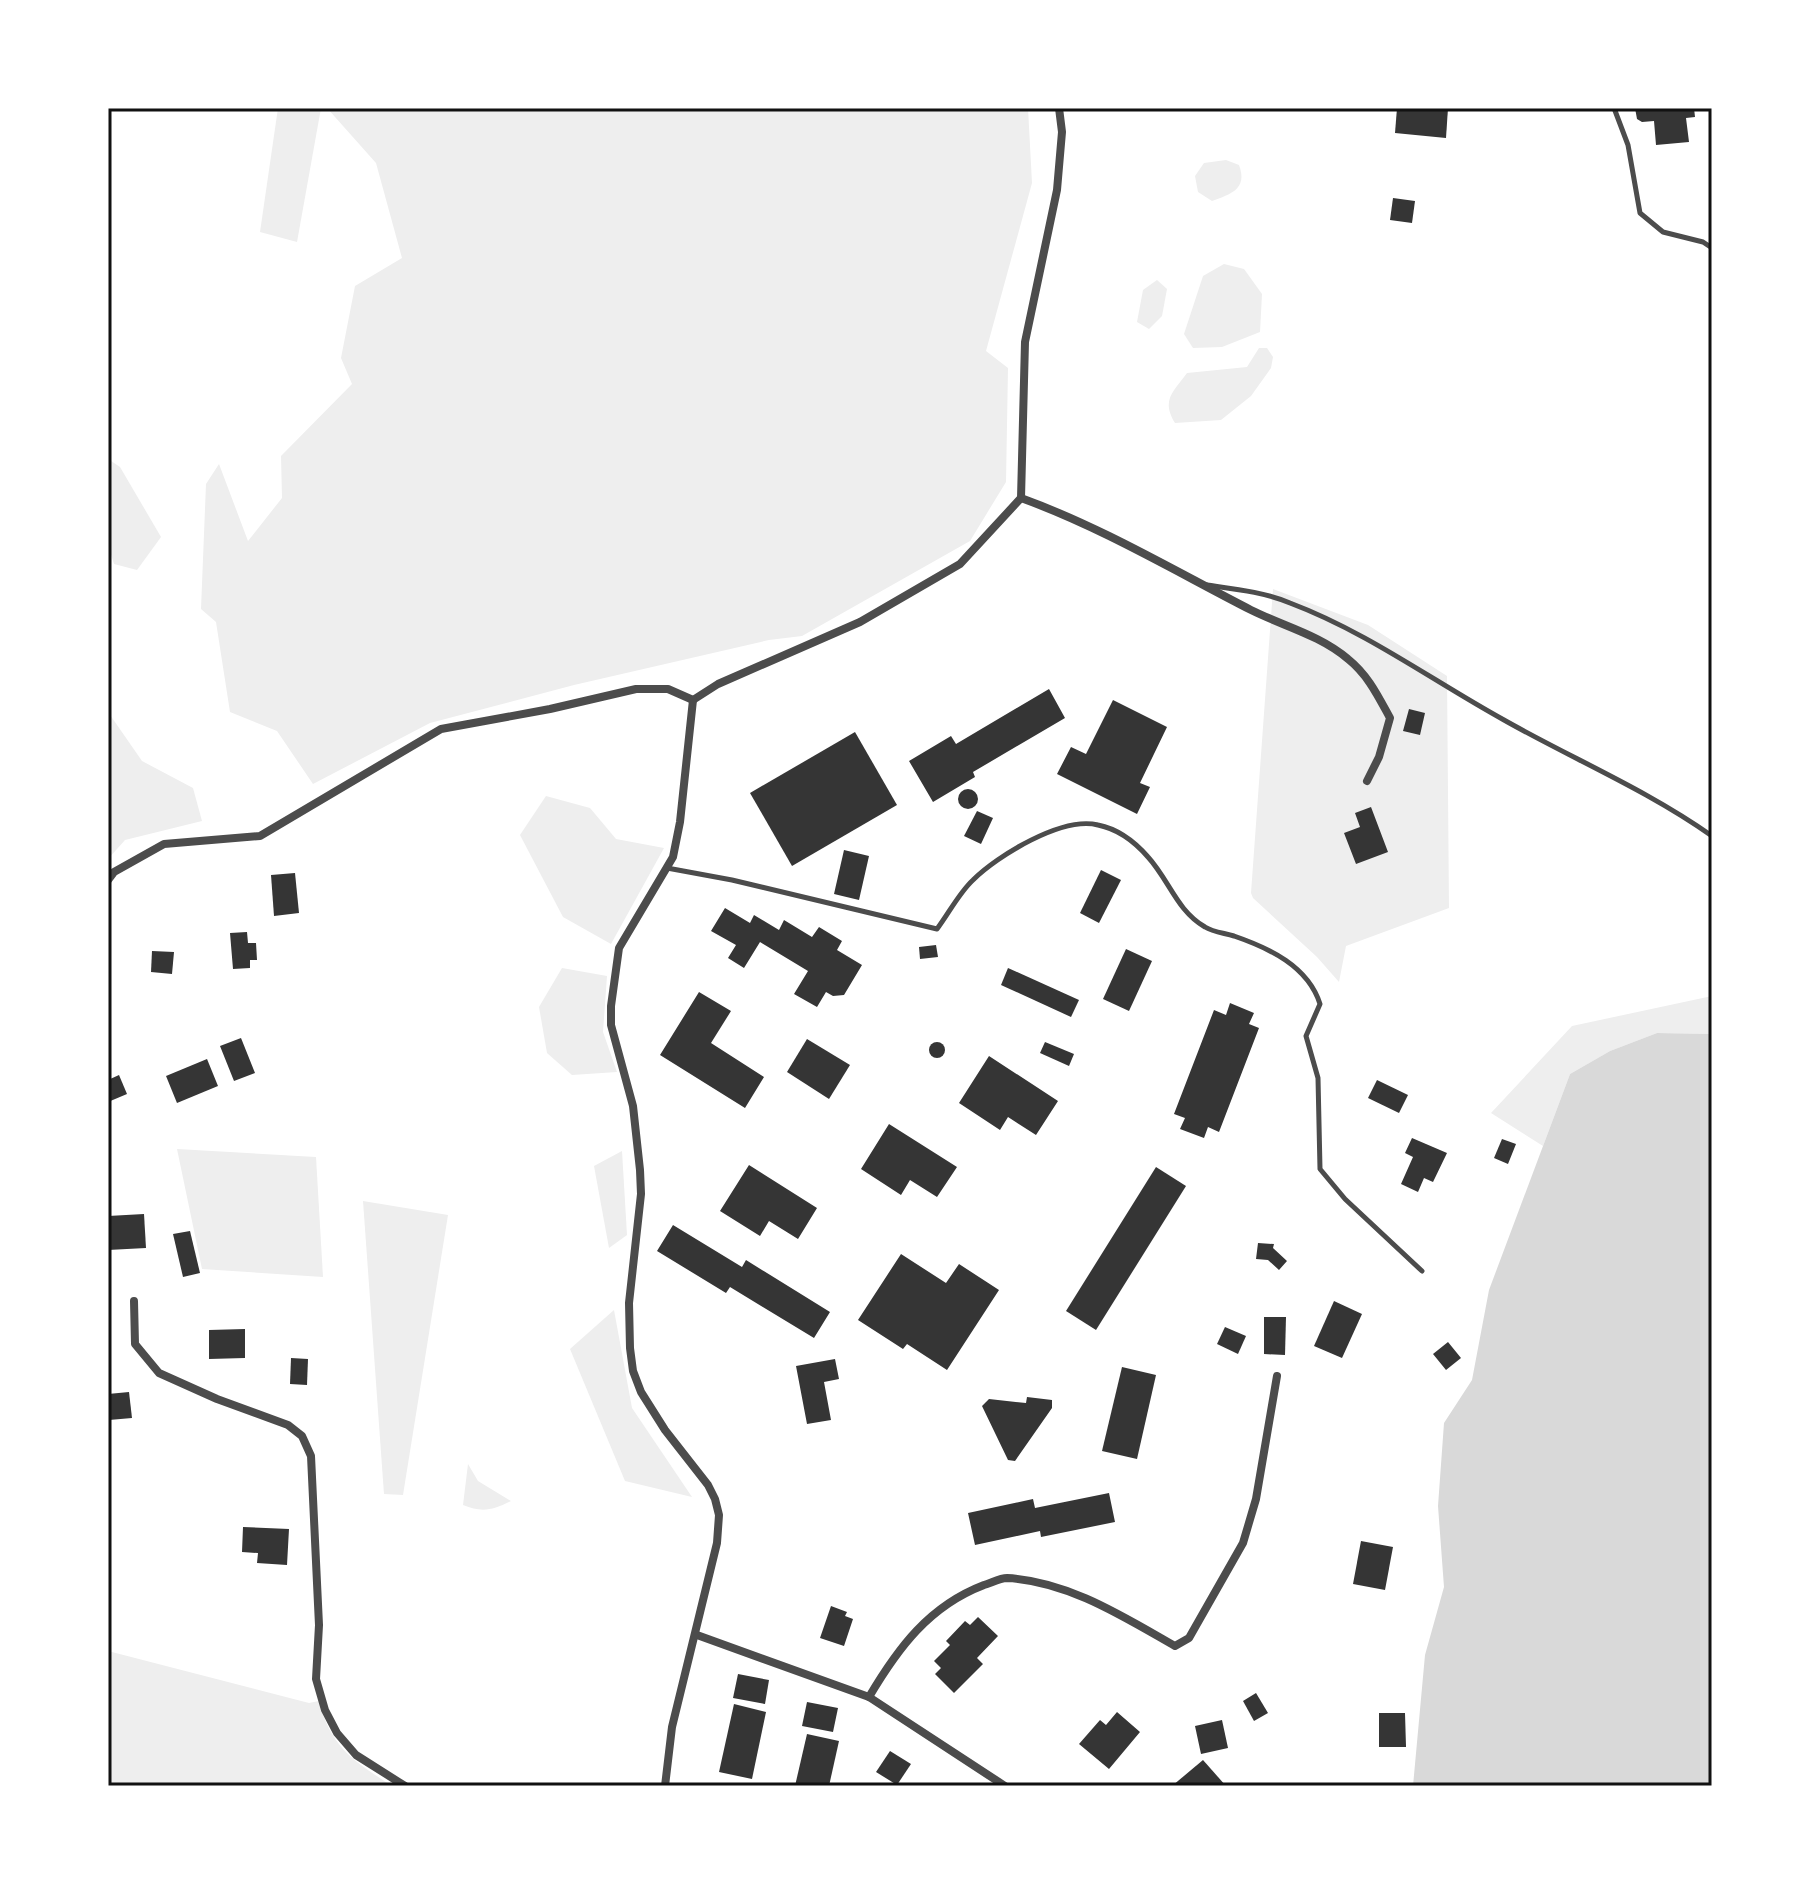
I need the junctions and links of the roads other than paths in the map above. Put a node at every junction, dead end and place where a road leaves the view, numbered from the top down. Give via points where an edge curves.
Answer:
1 (1059, 108) edge
2 (1614, 108) edge
3 (1712, 248) edge
4 (1021, 498) junction
5 (1202, 584) junction
6 (693, 700) junction
7 (1367, 781) dead end
8 (1712, 836) edge
9 (666, 868) junction
10 (108, 880) edge
11 (1422, 1271) dead end
12 (134, 1301) dead end
13 (1277, 1376) dead end
14 (697, 1635) junction
15 (869, 1697) junction
16 (405, 1786) edge
17 (665, 1786) edge
18 (1005, 1786) edge

1 - 4 street via 1057,190 1025,342
2 - 3 lane via 1628,145 1640,213 1663,232
4 - 5 street via 1072,516
4 - 6 street via 960,564 860,622
5 - 7 street via 1321,640 1367,677 1390,718
5 - 8 lane via 1289,602 1372,640
6 - 9 street via 680,822
6 - 10 street via 668,689 636,689 441,729 260,836 164,844
9 - 11 lane via 937,929 972,881 1012,848 1065,827 1096,824 1129,838 1150,859 1185,913 1207,929 1267,947 1315,989 1320,1004 1306,1036 1318,1078 1320,1169
9 - 14 street via 619,948 611,1025 633,1106 640,1170 629,1303 633,1371 665,1430 708,1485 719,1515
12 - 16 street via 135,1344 159,1373 288,1425 302,1436 311,1456 319,1625 316,1679 325,1710 356,1755
13 - 15 street via 1243,1543 1183,1643 1175,1646 1101,1604 1005,1578 961,1594 920,1625
14 - 15 street
14 - 17 street via 672,1727
15 - 18 street

